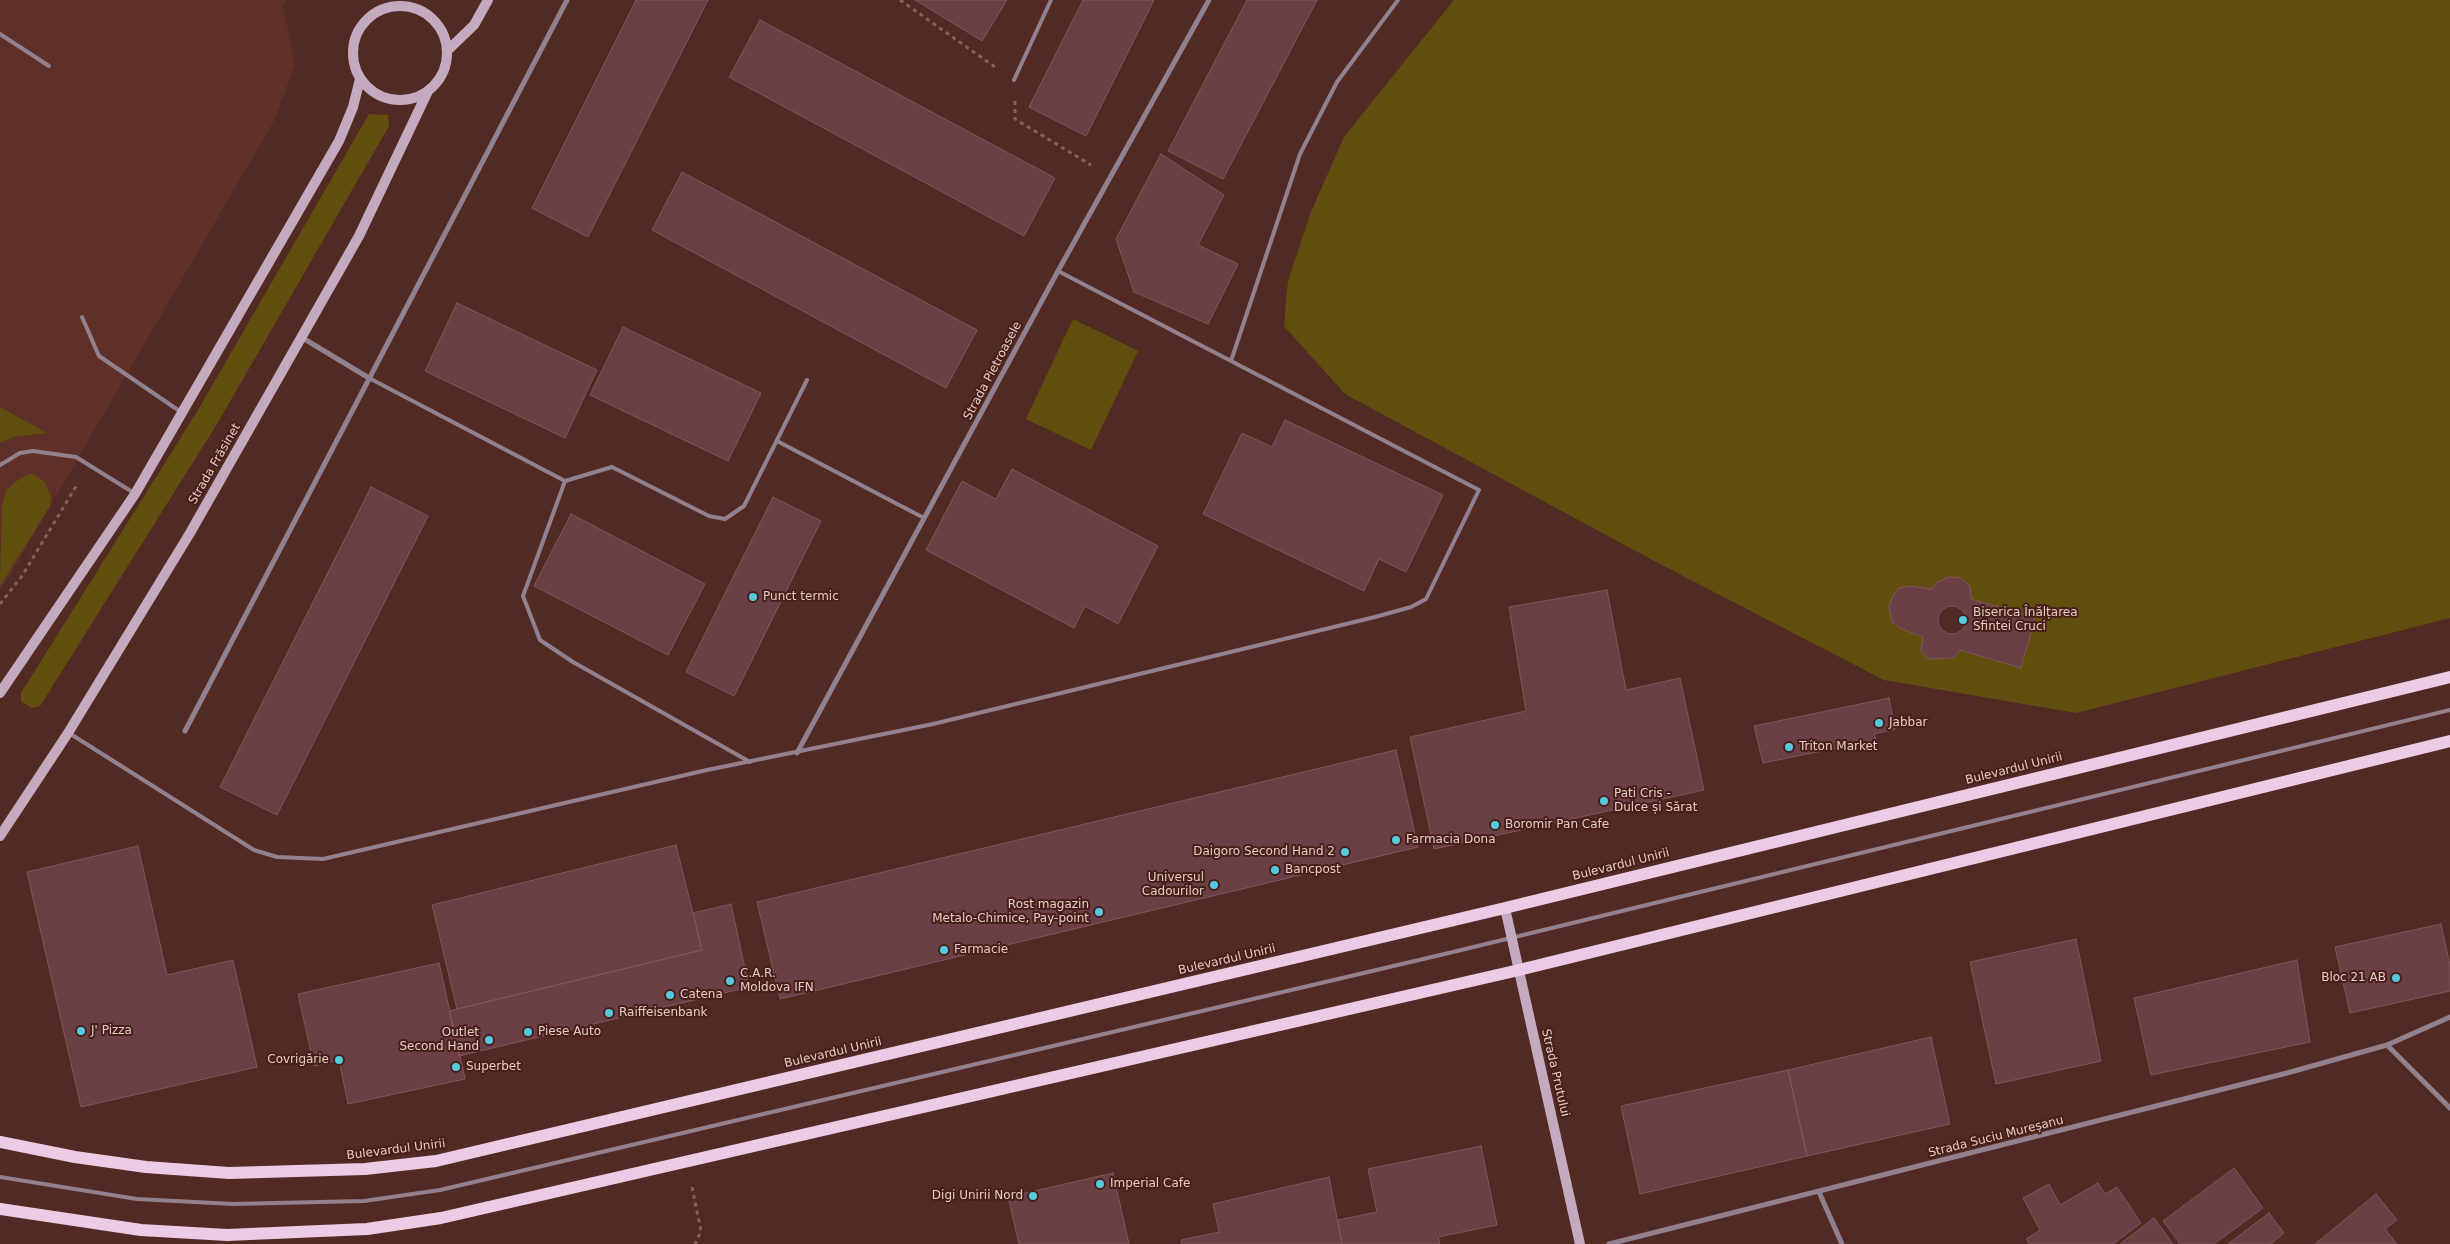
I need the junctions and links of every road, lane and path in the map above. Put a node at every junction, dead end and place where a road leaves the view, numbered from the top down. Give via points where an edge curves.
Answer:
1 (488, 0) edge
2 (567, 0) edge
3 (900, 0) edge
4 (1051, 0) edge
5 (1209, 0) edge
6 (1398, 0) edge
7 (399, 3) edge
8 (0, 34) edge
9 (447, 51) junction
10 (49, 66) dead end
11 (360, 79) junction
12 (1014, 80) junction
13 (428, 91) junction
14 (1111, 176) junction
15 (1058, 271) junction
16 (82, 317) dead end
17 (301, 337) junction
18 (1231, 361) junction
19 (369, 378) junction
20 (807, 380) dead end
21 (181, 412) junction
22 (777, 441) junction
23 (0, 465) edge
24 (90, 465) junction
25 (564, 481) junction
26 (135, 494) junction
27 (924, 518) junction
28 (0, 604) edge
29 (2450, 678) edge
30 (0, 693) edge
31 (2450, 710) edge
32 (185, 732) dead end
33 (68, 733) junction
34 (2450, 741) edge
35 (797, 753) junction
36 (750, 762) junction
37 (0, 836) edge
38 (1505, 908) junction
39 (1512, 938) junction
40 (1519, 970) junction
41 (2450, 1017) edge
42 (2387, 1045) junction
43 (2450, 1108) edge
44 (0, 1142) edge
45 (687, 1162) junction
46 (0, 1177) edge
47 (1819, 1192) junction
48 (0, 1209) edge
49 (695, 1244) edge
50 (1580, 1244) edge
51 (1609, 1244) edge
52 (1842, 1244) edge

1 - 9 main road via 474,25
2 - 19 street
3 - 12 path
4 - 12 lane
5 - 14 street, Strada Pietroasele
6 - 18 lane via 1337,82 1300,154
7 - 9 main road via 424,13 436,23 444,36
7 - 11 main road via 379,10 357,33 352,48
8 - 10 lane
9 - 13 main road via 439,80
11 - 13 main road via 377,94 399,101
11 - 21 main road via 339,141
12 - 14 path via 1015,119
13 - 17 main road, Strada Frăsinet via 358,236
14 - 15 street, Strada Pietroasele
15 - 18 lane
15 - 27 street, Strada Pietroasele
16 - 21 lane via 100,356
17 - 19 street
17 - 33 main road, Strada Frăsinet via 190,533
18 - 35 lane via 1478,490 1426,599 1411,607 1366,619 933,724
19 - 25 lane
19 - 32 street
20 - 22 lane
21 - 26 main road
22 - 25 lane via 744,506 725,518 709,516 612,467
22 - 27 lane
23 - 24 lane via 20,453 33,451 76,457
24 - 26 lane
24 - 28 path via 22,576
25 - 36 lane via 523,596 540,640
26 - 30 main road
27 - 35 street, Strada Pietroasele
29 - 38 main road, Bulevardul Unirii
31 - 39 lane
33 - 36 lane via 254,850 277,857 323,858
33 - 37 main road, Strada Frăsinet
34 - 40 main road
35 - 36 lane
38 - 39 main road, Strada Prutului
38 - 44 main road, Bulevardul Unirii via 436,1161 365,1169 229,1173 146,1167
39 - 40 main road, Strada Prutului
39 - 46 lane via 440,1190 364,1201 233,1204 136,1199
40 - 45 main road
40 - 50 main road, Strada Prutului
41 - 42 street, Strada Suciu Mureșanu
42 - 43 street
42 - 47 street, Strada Suciu Mureșanu via 2287,1074
45 - 48 main road via 441,1218 367,1229 227,1235 141,1230
45 - 49 path via 701,1230
47 - 51 street, Strada Suciu Mureșanu
47 - 52 street

